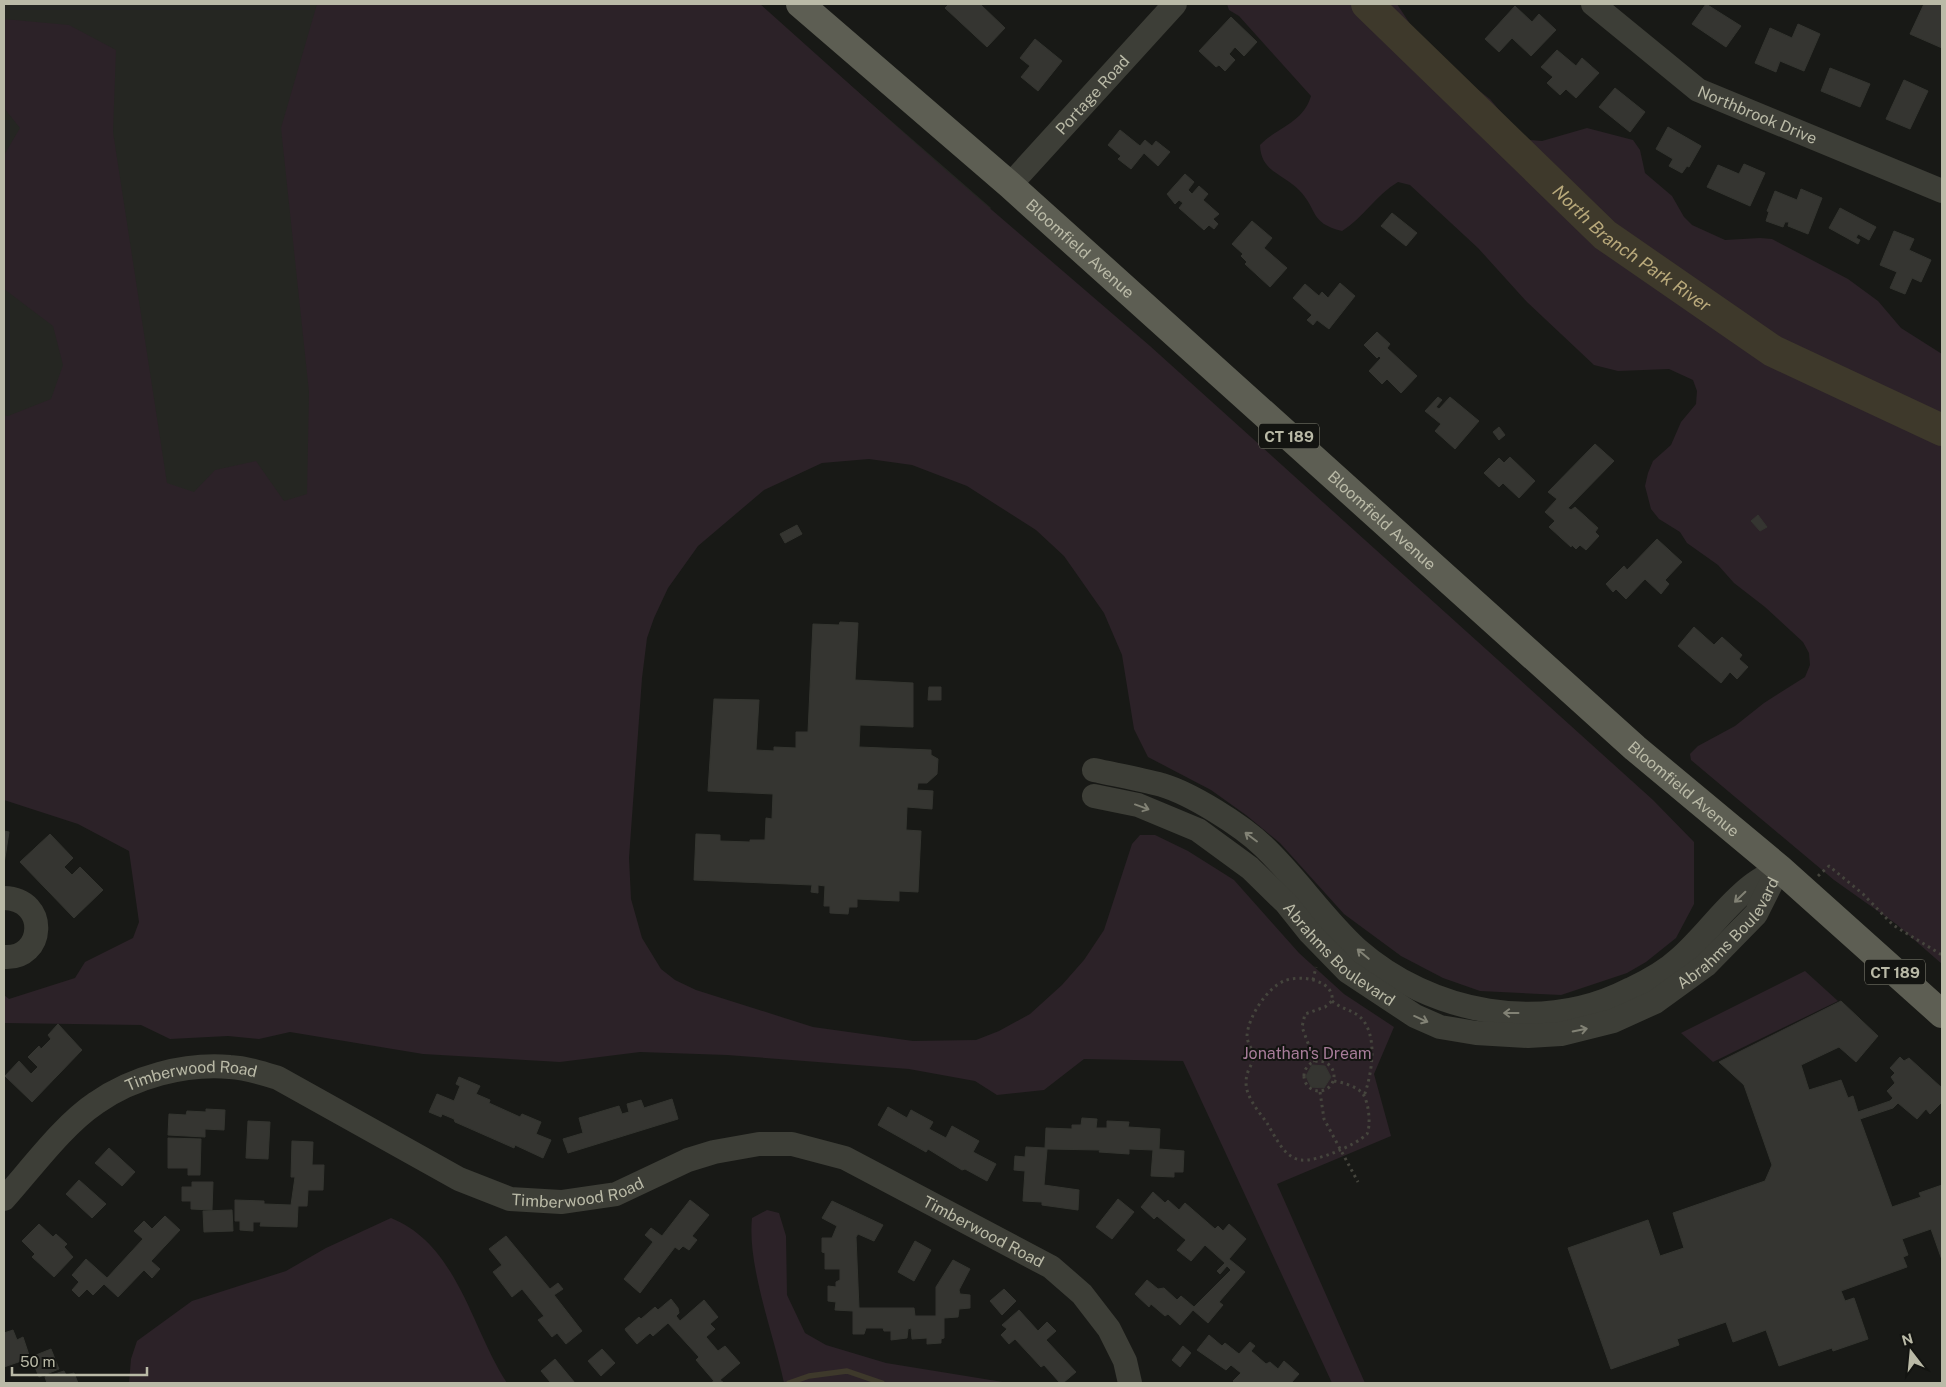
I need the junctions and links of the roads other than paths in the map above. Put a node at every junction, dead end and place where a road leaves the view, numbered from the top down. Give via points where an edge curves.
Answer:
1 (800, 4) edge
2 (1175, 4) edge
3 (1593, 4) edge
4 (1010, 185) junction
5 (1941, 186) edge
6 (1094, 770) dead end
7 (1094, 796) dead end
8 (1779, 868) junction
9 (4, 898) edge
10 (4, 957) edge
11 (1942, 1014) edge
12 (4, 1199) edge
13 (1130, 1383) edge

1 - 4 main road, Bloomfield Avenue / CT 189
2 - 4 street, Portage Road
3 - 5 street, Northbrook Drive via 1698,90
4 - 8 main road, Bloomfield Avenue / CT 189 via 1635,748
8 -> 6 street, Abrahms Boulevard via 1751,886 1679,959 1629,990 1571,1009 1530,1013 1480,1011 1423,992 1377,965 1356,948 1263,846 1202,804 1164,786
7 -> 8 street, Abrahms Boulevard via 1138,805 1198,830 1250,868 1347,971 1415,1016 1440,1027 1476,1032 1528,1036 1561,1034 1613,1021 1655,1002 1706,965 1756,914
8 - 11 main road, Bloomfield Avenue / CT 189
9 - 10 street via 23,902 30,908 37,926 32,944 26,951
12 - 13 street, Timberwood Road via 79,1116 96,1102 148,1078 200,1068 253,1070 278,1078 458,1179 510,1200 560,1202 616,1194 688,1160 714,1152 759,1144 792,1144 845,1158 1052,1268 1082,1294 1109,1329 1125,1361

